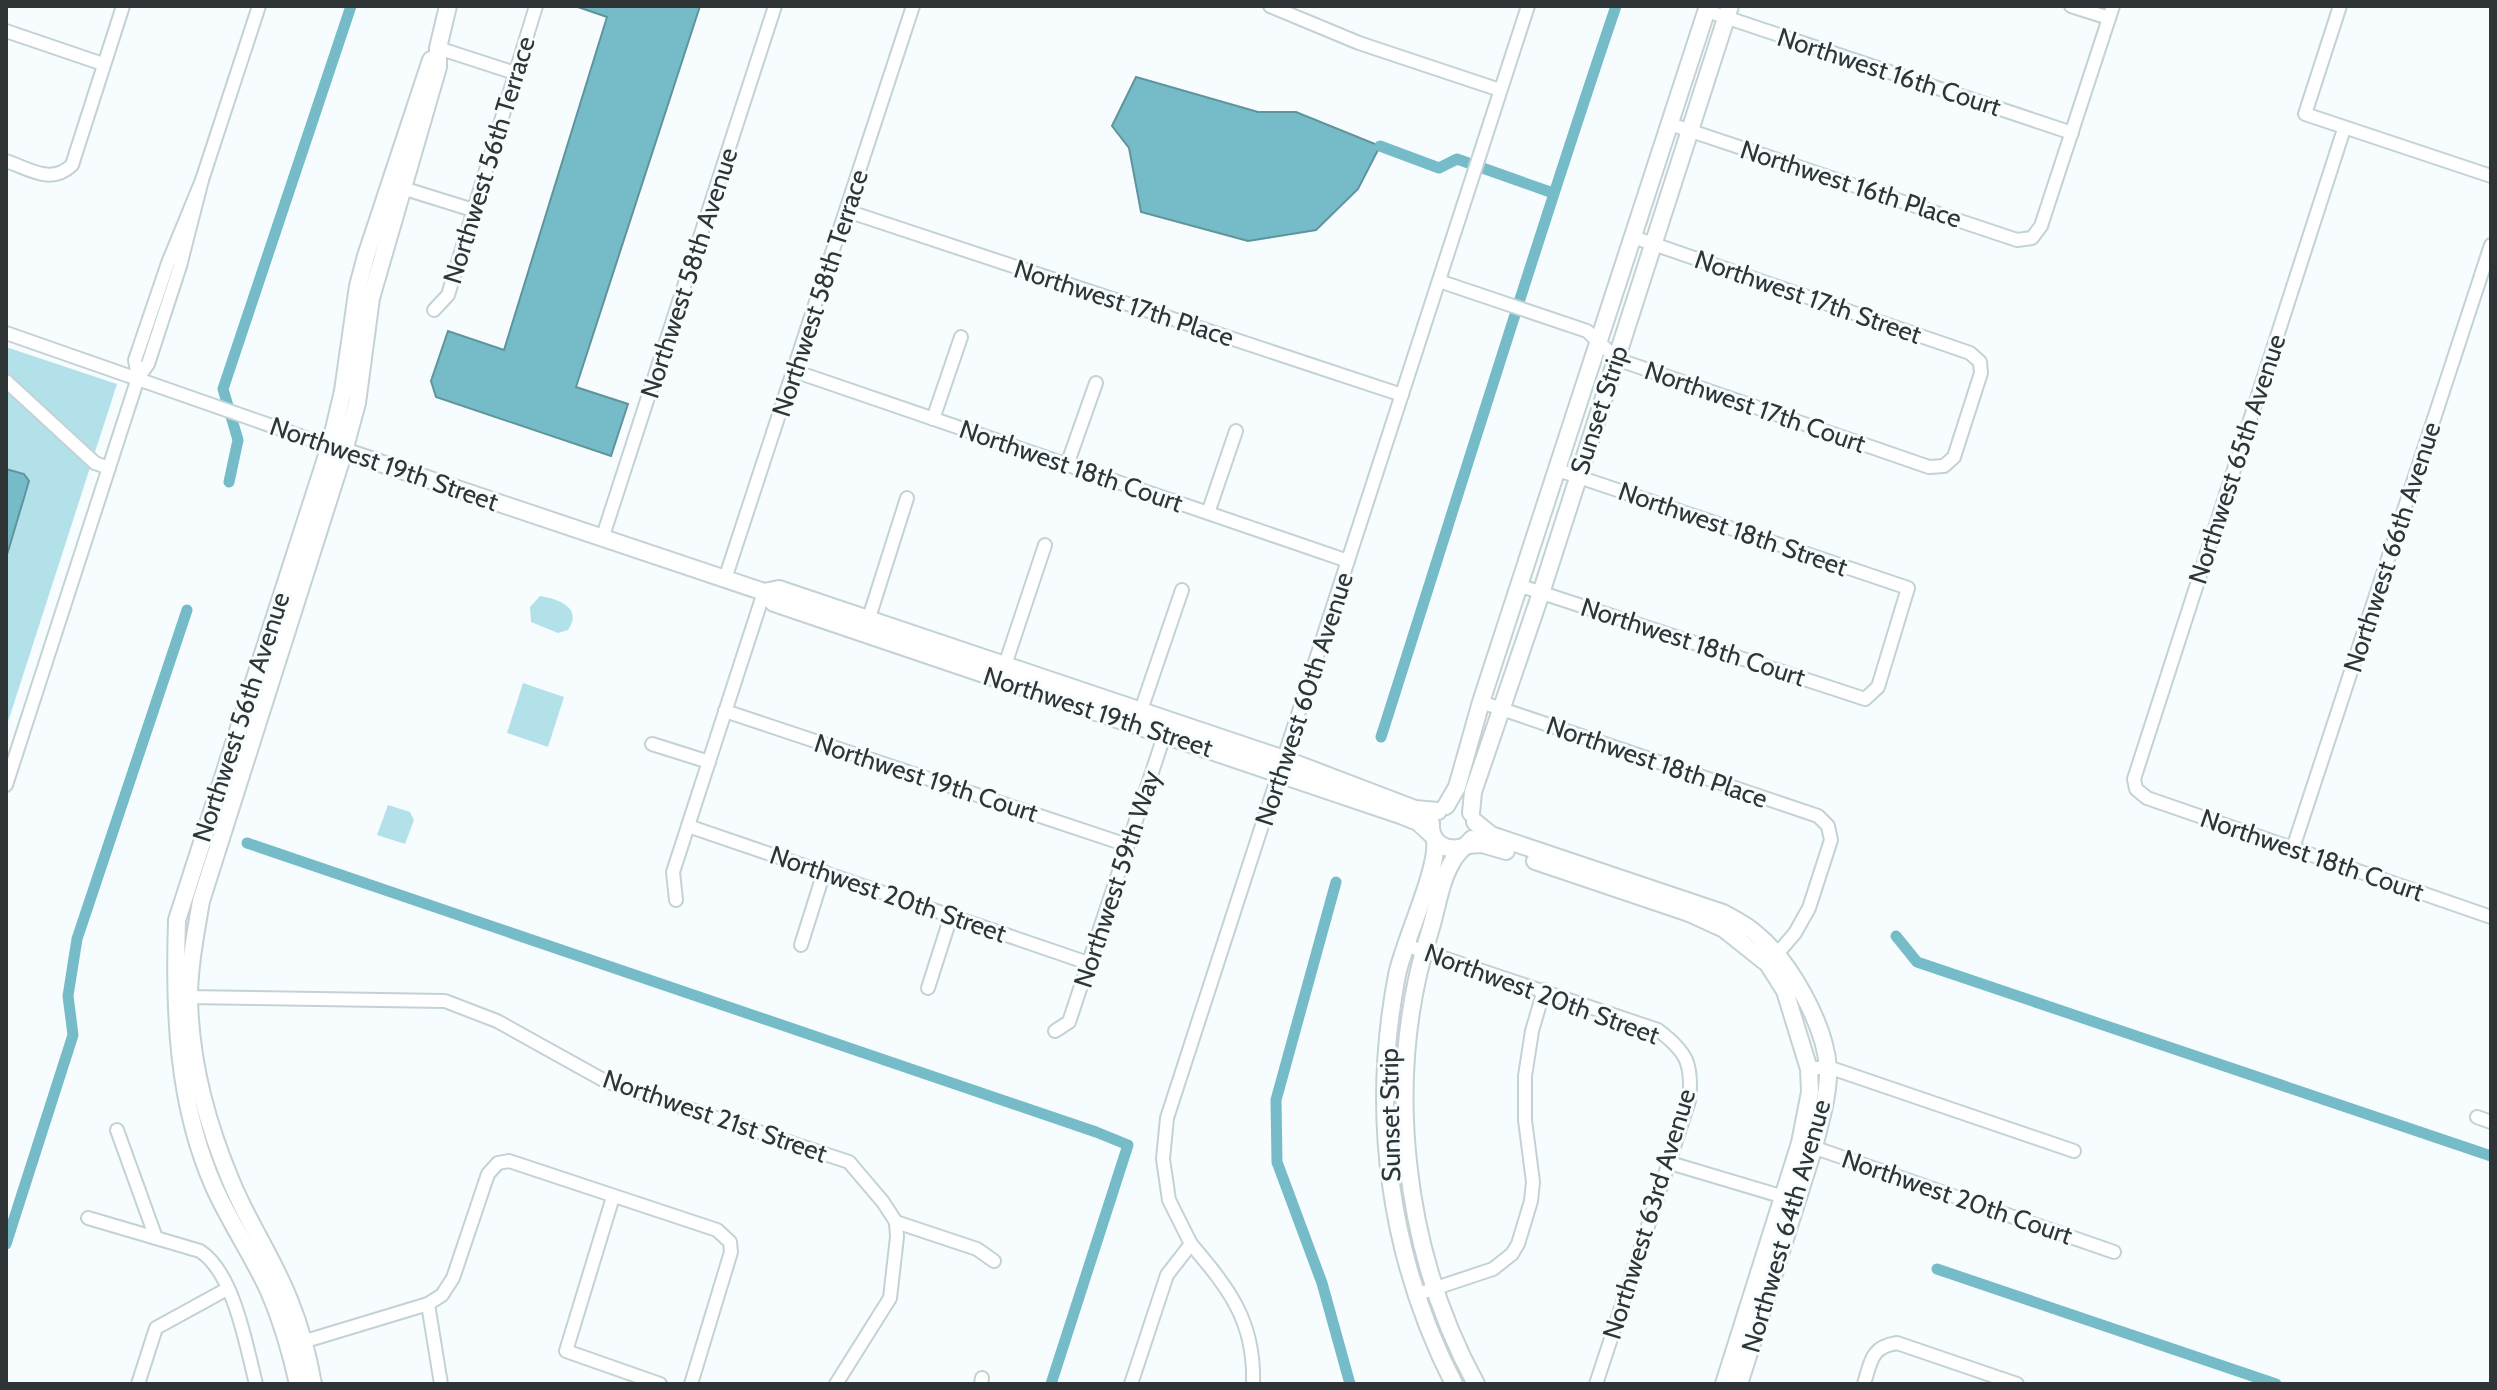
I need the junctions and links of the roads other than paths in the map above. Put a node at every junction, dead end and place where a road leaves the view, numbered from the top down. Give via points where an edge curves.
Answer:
1 (123, 6) edge
2 (259, 6) edge
3 (448, 6) edge
4 (536, 6) edge
5 (775, 6) edge
6 (913, 6) edge
7 (1270, 6) edge
8 (1528, 6) edge
9 (2071, 6) edge
10 (2340, 6) edge
11 (1707, 8) edge
12 (1728, 12) edge
13 (2111, 12) edge
14 (6, 31) edge
15 (438, 48) junction
16 (103, 64) junction
17 (515, 73) junction
18 (1500, 90) junction
19 (1670, 124) junction
20 (2344, 129) junction
21 (1688, 130) junction
22 (2072, 133) junction
23 (6, 161) edge
24 (2491, 176) edge
25 (396, 186) junction
26 (473, 210) junction
27 (847, 211) junction
28 (1633, 237) junction
29 (1652, 244) junction
30 (2491, 245) edge
31 (1439, 281) junction
32 (434, 310) dead end
33 (6, 333) edge
34 (961, 337) dead end
35 (1599, 342) junction
36 (1616, 358) junction
37 (794, 371) junction
38 (138, 378) junction
39 (6, 381) edge
40 (1096, 383) dead end
41 (1402, 395) junction
42 (933, 419) junction
43 (1236, 431) dead end
44 (337, 448) junction
45 (1067, 465) junction
46 (1944, 466) joint
47 (109, 468) junction
48 (1558, 470) junction
49 (1577, 476) junction
50 (907, 498) dead end
51 (1208, 513) junction
52 (602, 539) junction
53 (1045, 545) dead end
54 (1348, 561) junction
55 (725, 579) junction
56 (1521, 586) junction
57 (1182, 590) dead end
58 (764, 592) junction
59 (1541, 593) junction
60 (866, 627) junction
61 (1002, 673) junction
62 (1865, 699) joint
63 (1481, 702) junction
64 (1502, 710) junction
65 (725, 711) junction
66 (1139, 718) junction
67 (1167, 727) junction
68 (652, 744) dead end
69 (709, 762) junction
70 (1282, 766) junction
71 (6, 785) edge
72 (2136, 789) joint
73 (1442, 808) junction
74 (1473, 818) junction
75 (688, 826) junction
76 (1433, 837) junction
77 (1127, 845) junction
78 (1465, 846) junction
79 (2293, 848) junction
80 (824, 872) junction
81 (676, 900) dead end
82 (951, 916) junction
83 (2491, 917) edge
84 (801, 945) dead end
85 (1405, 945) junction
86 (1423, 951) junction
87 (1772, 959) junction
88 (1088, 963) junction
89 (928, 988) dead end
90 (1544, 990) junction
91 (182, 997) junction
92 (1055, 1031) dead end
93 (1678, 1046) joint
94 (1828, 1067) junction
95 (1809, 1069) junction
96 (2477, 1117) dead end
97 (2491, 1122) edge
98 (117, 1130) dead end
99 (1807, 1145) junction
100 (2074, 1151) dead end
101 (1409, 1157) junction
102 (1387, 1160) junction
103 (1670, 1163) junction
104 (613, 1197) junction
105 (1784, 1197) junction
106 (88, 1218) dead end
107 (896, 1222) junction
108 (156, 1238) junction
109 (1191, 1244) junction
110 (2114, 1252) dead end
111 (994, 1261) dead end
112 (1434, 1288) junction
113 (227, 1289) junction
114 (1415, 1295) junction
115 (428, 1304) junction
116 (297, 1344) junction
117 (138, 1384) edge
118 (256, 1384) edge
119 (298, 1384) edge
120 (313, 1384) edge
121 (441, 1384) edge
122 (660, 1384) edge
123 (691, 1384) edge
124 (836, 1384) edge
125 (1131, 1384) edge
126 (1253, 1384) edge
127 (1454, 1384) edge
128 (1476, 1384) edge
129 (1596, 1384) edge
130 (1724, 1384) edge
131 (1739, 1384) edge
132 (1864, 1384) edge
133 (2017, 1384) edge

1 - 16 street
2 - 38 street via 202,180 176,280 148,364
3 - 15 street, Northwest 56th Avenue
4 - 17 street, Northwest 56th Terrace
5 - 52 street, Northwest 58th Avenue
6 - 27 street, Northwest 58th Terrace
7 - 18 street via 1359,43
8 - 18 street, Northwest 60th Avenue
9 - 13 street
10 - 20 street via 2305,114
11 - 12 street, Northwest 16th Court
11 - 19 street, Sunset Strip
12 - 21 street, Sunset Strip
12 - 22 street, Northwest 16th Court
13 - 22 street
14 - 16 street
15 - 17 street
15 - 25 street, Northwest 56th Avenue via 438,67
16 - 23 street via 72,165 49,176
17 - 26 street, Northwest 56th Terrace
18 - 31 street, Northwest 60th Avenue
19 - 21 street, Northwest 16th Place
19 - 28 street, Sunset Strip
20 - 24 street
20 - 72 street, Northwest 65th Avenue via 2134,779
21 - 22 street, Northwest 16th Place via 2017,240 2032,238 2041,226
21 - 29 street, Sunset Strip
25 - 26 street
25 - 44 street, Northwest 56th Avenue via 371,298 357,403
26 - 32 street, Northwest 56th Terrace via 448,295
27 - 37 street, Northwest 58th Terrace
27 - 41 street, Northwest 17th Place
28 - 29 street, Northwest 17th Street
28 - 35 street, Sunset Strip
29 - 36 street, Sunset Strip
29 - 46 street, Northwest 17th Street via 1970,353 1980,362 1981,373 1954,457
30 - 79 street, Northwest 66th Avenue
31 - 35 street, Northwest 17th Court via 1587,331
31 - 41 street, Northwest 60th Avenue
33 - 38 street, Northwest 19th Street
34 - 42 street
35 - 36 street, Northwest 17th Court
35 - 48 street, Sunset Strip
36 - 46 street, Northwest 17th Court via 1929,467
36 - 49 street, Sunset Strip
37 - 42 street, Northwest 18th Court
37 - 55 street, Northwest 58th Terrace
38 - 44 street, Northwest 19th Street
38 - 47 street
39 - 47 street via 95,463
40 - 45 street
41 - 54 street, Northwest 60th Avenue
42 - 45 street, Northwest 18th Court
43 - 51 street
44 - 52 street, Northwest 19th Street
44 - 91 street, Northwest 56th Avenue via 201,901
45 - 51 street, Northwest 18th Court
47 - 71 street
48 - 49 street, Northwest 18th Street
48 - 56 street, Sunset Strip
49 - 59 street, Sunset Strip
49 - 62 street, Northwest 18th Street via 1908,588 1878,687
50 - 60 street
51 - 54 street, Northwest 18th Court
52 - 55 street, Northwest 19th Street
53 - 61 street
54 - 70 street, Northwest 60th Avenue
55 - 58 street, Northwest 19th Street
56 - 59 street, Northwest 18th Court
56 - 63 street, Sunset Strip
57 - 66 street
58 - 60 street, Northwest 19th Street via 774,603
58 - 65 street
59 - 62 street, Northwest 18th Court
59 - 64 street, Sunset Strip
60 - 61 street, Northwest 19th Street
61 - 66 street, Northwest 19th Street
63 - 64 street, Northwest 18th Place
63 - 73 street, Sunset Strip via 1457,787
64 - 74 street, Sunset Strip via 1473,792
64 - 87 street, Northwest 18th Place via 1818,816 1828,826 1831,840 1809,908
65 - 69 street
65 - 77 street, Northwest 19th Court
66 - 67 street, Northwest 19th Street
67 - 70 street, Northwest 19th Street
67 - 77 street, Northwest 59th Way
68 - 69 street
69 - 75 street
70 - 73 street, Northwest 19th Street via 1415,809
70 - 76 street, Northwest 19th Street via 1418,822
70 - 109 street, Northwest 60th Avenue via 1167,1118 1163,1159 1169,1200
72 - 79 street, Northwest 18th Court via 2147,798
73 - 74 street via 1462,806
73 - 76 street via 1431,823
74 - 78 street via 1475,831
74 - 87 street via 1491,835 1723,913 1755,933
75 - 80 street, Northwest 20th Street
75 - 81 street via 673,872
76 - 78 street via 1447,849
76 - 85 street, Sunset Strip via 1433,861
77 - 88 street, Northwest 59th Way
78 - 86 street, Sunset Strip via 1450,865
78 - 87 street via 1487,845 1689,913
79 - 83 street, Northwest 18th Court
80 - 82 street, Northwest 20th Street
80 - 84 street
82 - 88 street, Northwest 20th Street
82 - 89 street
85 - 86 street, Northwest 20th Street
85 - 102 street, Sunset Strip via 1388,1037
86 - 90 street, Northwest 20th Street
86 - 101 street, Sunset Strip via 1405,1083
87 - 94 street via 1807,1002
87 - 95 street
88 - 92 street, Northwest 59th Way via 1069,1022
90 - 93 street, Northwest 20th Street via 1658,1030
90 - 112 street via 1525,1076 1533,1182 1518,1244 1493,1269
91 - 107 street, Northwest 21st Street via 445,1001 497,1021 605,1081 849,1162
91 - 116 street, Northwest 56th Avenue via 213,1128 231,1182 290,1300
93 - 103 street, Northwest 63rd Avenue via 1692,1081
94 - 95 street
94 - 99 street, Northwest 64th Avenue via 1823,1111
94 - 100 street
95 - 99 street, Northwest 64th Avenue
96 - 97 street
98 - 108 street
99 - 105 street, Northwest 64th Avenue
99 - 110 street, Northwest 20th Court
99 - 131 street, Northwest 64th Avenue
101 - 102 street
101 - 112 street, Sunset Strip
102 - 114 street, Sunset Strip
103 - 105 street
103 - 129 street, Northwest 63rd Avenue
104 - 115 street via 509,1161 498,1163 488,1174 453,1278
104 - 122 street via 566,1351
104 - 123 street via 717,1230 730,1242
105 - 130 street, Northwest 64th Avenue
106 - 108 street
107 - 111 street via 977,1249
107 - 124 street via 890,1298
108 - 113 street via 212,1259
109 - 125 street via 1167,1275
109 - 126 street, Northwest 60th Avenue via 1221,1279 1244,1321 1254,1354
112 - 114 street
112 - 128 street, Sunset Strip
113 - 117 street via 156,1328
113 - 118 street
114 - 127 street, Sunset Strip
115 - 116 street
115 - 121 street
116 - 119 street, Northwest 56th Avenue
116 - 120 street, Northwest 56th Avenue
132 - 133 street via 1874,1353 1897,1343

